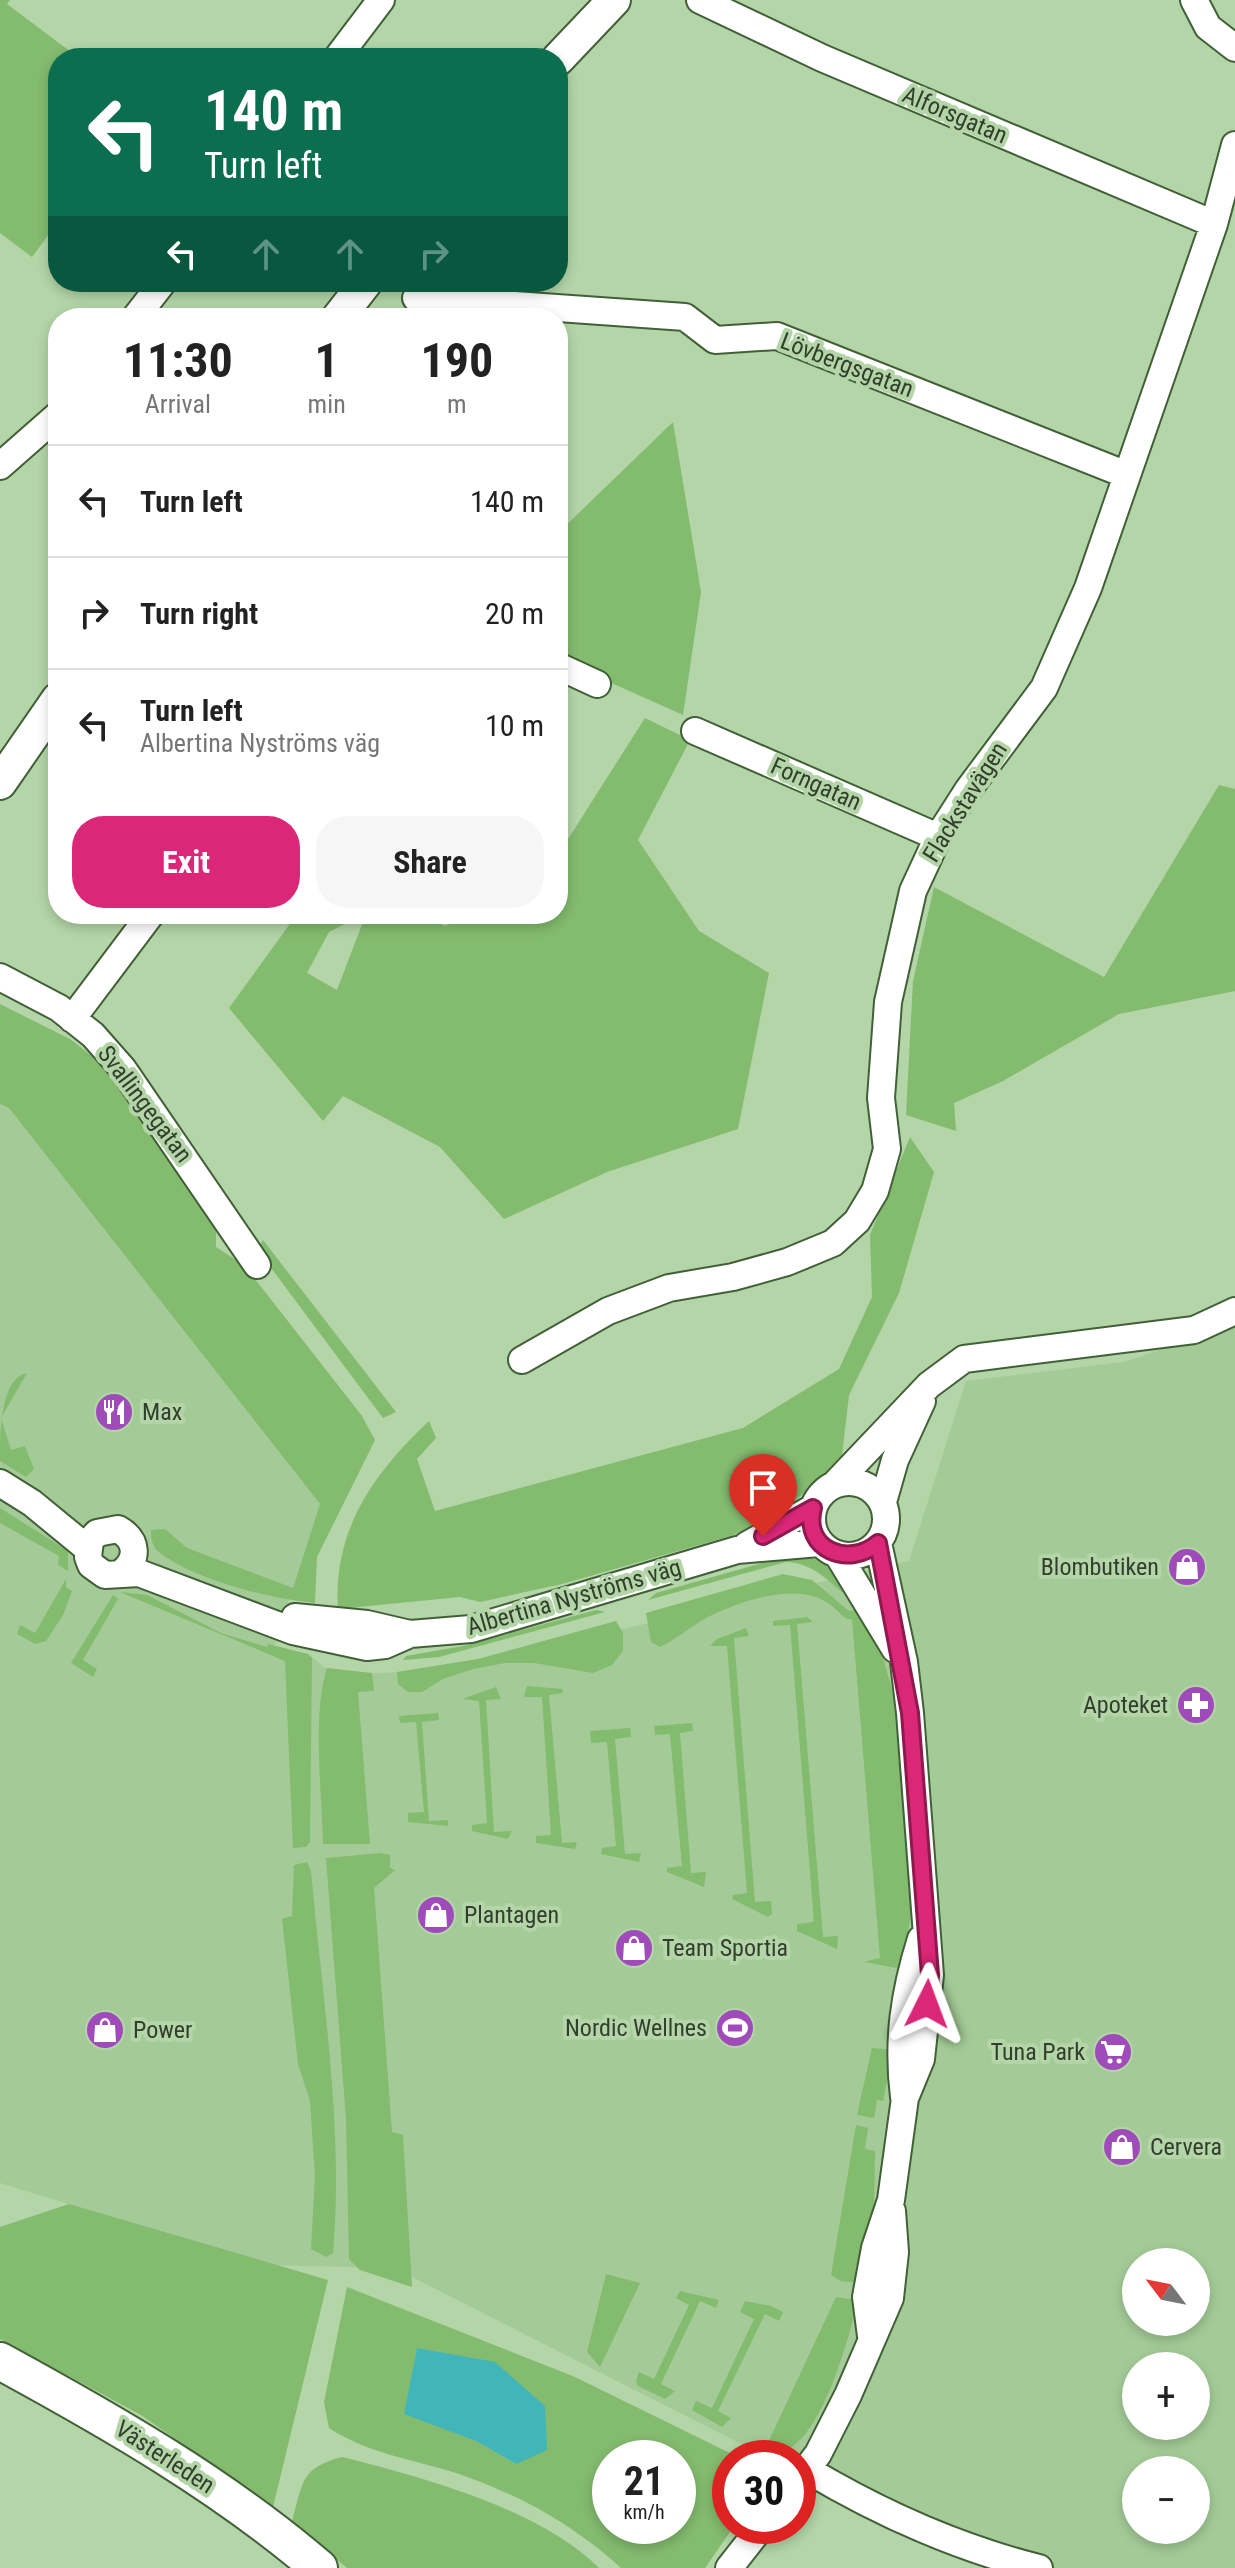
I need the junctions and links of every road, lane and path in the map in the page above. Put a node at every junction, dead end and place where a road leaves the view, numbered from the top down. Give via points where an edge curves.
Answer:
1 (381, 0) edge
2 (585, 0) edge
3 (614, 0) edge
4 (700, 0) edge
5 (1194, 0) edge
6 (345, 48) edge
7 (547, 48) edge
8 (568, 48) edge
9 (1235, 48) edge
10 (1235, 145) edge
11 (1214, 224) junction
12 (155, 292) edge
13 (358, 292) edge
14 (416, 298) dead end
15 (143, 308) edge
16 (346, 308) edge
17 (558, 308) edge
18 (568, 309) edge
19 (48, 424) edge
20 (0, 466) edge
21 (1127, 475) junction
22 (568, 671) edge
23 (597, 684) dead end
24 (48, 714) edge
25 (695, 731) dead end
26 (1, 782) edge
27 (938, 837) junction
28 (143, 924) edge
29 (0, 977) edge
30 (72, 1019) junction
31 (257, 1265) dead end
32 (1235, 1311) edge
33 (522, 1360) dead end
34 (929, 1385) junction
35 (0, 1483) edge
36 (834, 1485) junction
37 (883, 1502) junction
38 (813, 1508) junction
39 (95, 1540) junction
40 (878, 1543) junction
41 (829, 1549) junction
42 (737, 1550) junction
43 (128, 1562) junction
44 (904, 1662) junction
45 (0, 2361) edge
46 (816, 2450) edge
47 (816, 2480) edge
48 (748, 2544) edge
49 (319, 2568) edge
50 (729, 2568) edge
51 (1039, 2568) edge

1 - 6 street
2 - 7 street
3 - 8 street
4 - 11 street, Alforsgatan via 822,58
5 - 9 street via 1208,27
10 - 11 street, Flackstavägen
11 - 21 street, Flackstavägen
12 - 15 street
13 - 16 street
14 - 17 street, Lövbergsgatan
18 - 21 street, Lövbergsgatan via 685,317 715,340 777,336
19 - 20 street
21 - 27 street, Flackstavägen via 1088,588 1044,688
22 - 23 street
24 - 26 street
25 - 27 street, Forngatan
27 - 33 street, Flackstavägen via 913,891 898,946 881,1098 887,1149 875,1191 857,1221 833,1243 787,1262 669,1288 608,1311
28 - 30 street
29 - 30 street, Svallingegatan
30 - 31 street, Svallingegatan via 123,1069
32 - 34 street via 1194,1330 964,1359
34 - 36 street
34 - 37 street via 895,1460
35 - 39 street
36 - 37 street via 858,1483
36 - 38 street
37 - 40 street via 887,1527
38 - 41 street via 812,1530
38 - 42 street, Albertina Nyströms väg
39 - 43 street via 118,1529 125,1533
39 - 43 street via 88,1557 97,1571 105,1575
40 - 41 street via 860,1554
40 - 44 street
41 - 42 street, Albertina Nyströms väg
41 - 44 street
42 - 43 street, Albertina Nyströms väg via 471,1629 410,1634 367,1647 325,1641 139,1573
44 - 46 street via 925,1928 911,1970 898,2054 905,2098 891,2200 895,2252 890,2298 848,2395
45 - 49 main road, Västerleden via 206,2482
47 - 51 street via 944,2537
48 - 50 street

